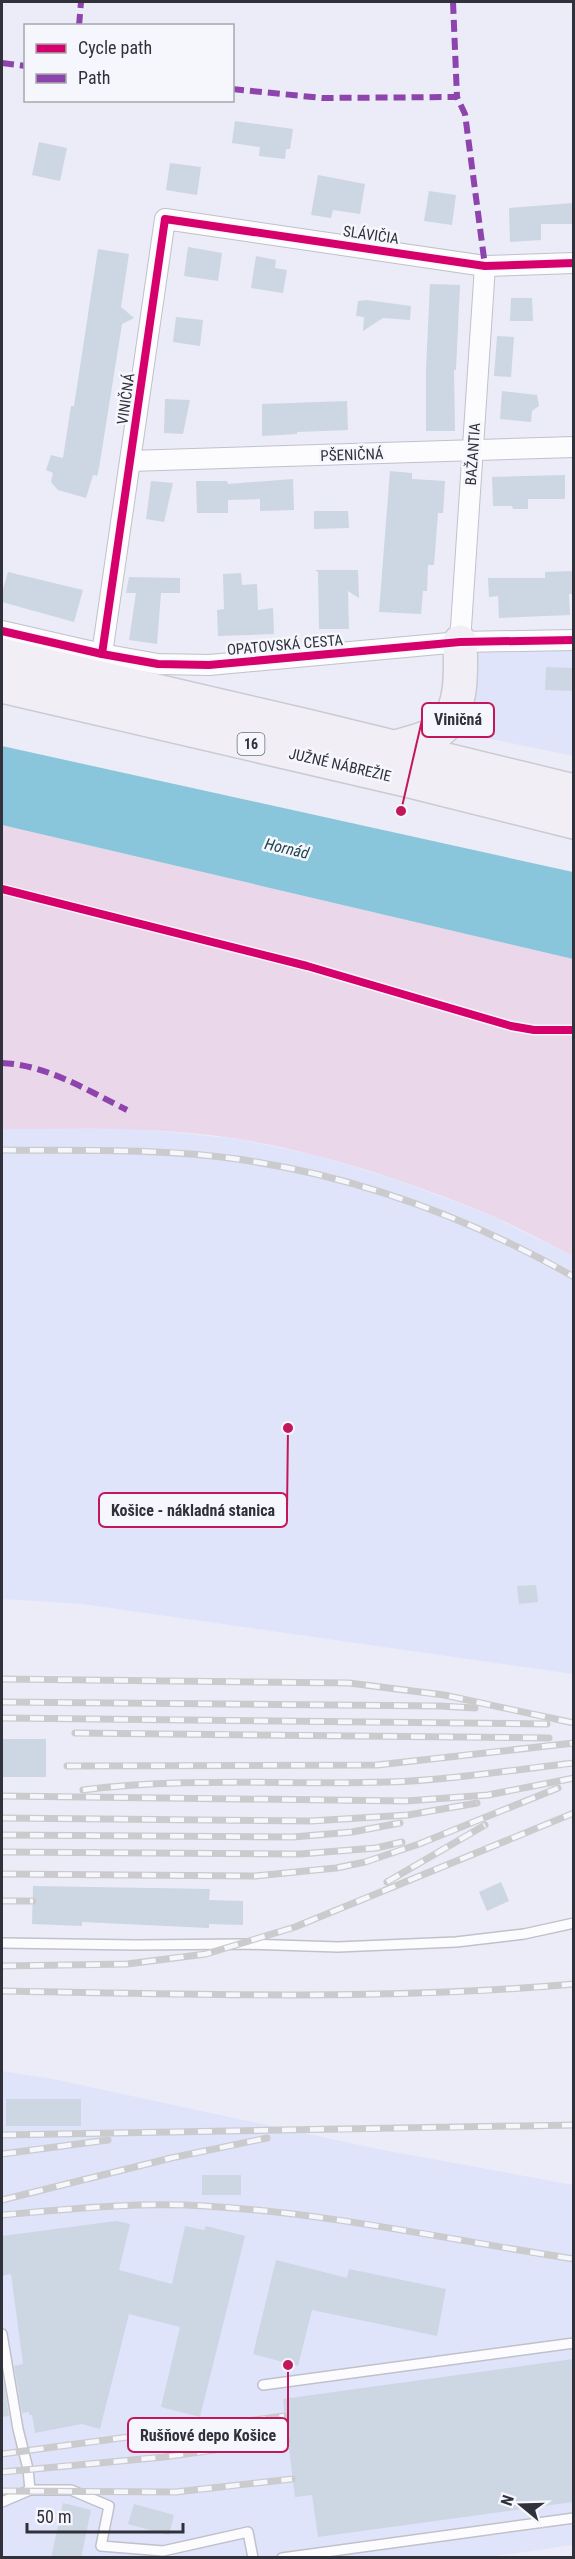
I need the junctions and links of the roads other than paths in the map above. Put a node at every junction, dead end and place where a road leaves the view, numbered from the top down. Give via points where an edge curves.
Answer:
1 (165, 219) joint
2 (573, 263) edge
3 (485, 266) junction
4 (573, 447) edge
5 (473, 451) junction
6 (130, 461) junction
7 (2, 631) edge
8 (573, 640) edge
9 (460, 642) junction
10 (102, 654) junction
11 (2, 655) edge
12 (2, 686) edge
13 (457, 704) junction
14 (396, 747) junction
15 (497, 772) junction
16 (573, 791) edge
17 (573, 822) edge
18 (573, 1923) edge
19 (2, 1943) edge
20 (2, 2334) edge
21 (573, 2343) edge
22 (263, 2385) dead end
23 (30, 2490) junction
24 (2, 2502) edge
25 (573, 2518) edge
26 (253, 2558) edge
27 (282, 2558) edge

1 - 3 street, SLÁVIČIA
1 - 6 street, VINIČNÁ
2 - 3 street, SLÁVIČIA
3 - 5 street, BAŽANTIA
4 - 5 street, PŠENIČNÁ
5 - 6 street, PŠENIČNÁ
5 - 9 street, BAŽANTIA
6 - 10 street, VINIČNÁ
7 - 10 street, OPATOVSKÁ CESTA
8 - 9 street, OPATOVSKÁ CESTA
9 - 10 street, OPATOVSKÁ CESTA via 209,665 158,664
9 - 13 highway
11 - 14 highway, JUŽNÉ NÁBREŽIE / 16
12 - 17 highway, JUŽNÉ NÁBREŽIE / 16
13 - 14 highway via 438,732
13 - 15 highway via 467,736
14 - 15 highway, JUŽNÉ NÁBREŽIE / 16
15 - 16 highway, JUŽNÉ NÁBREŽIE / 16
18 - 19 lane via 524,1935 456,1942 338,1947
20 - 23 lane
21 - 22 lane
23 - 24 lane
23 - 26 lane via 71,2490 109,2506 101,2546 163,2551 248,2532
25 - 27 lane

